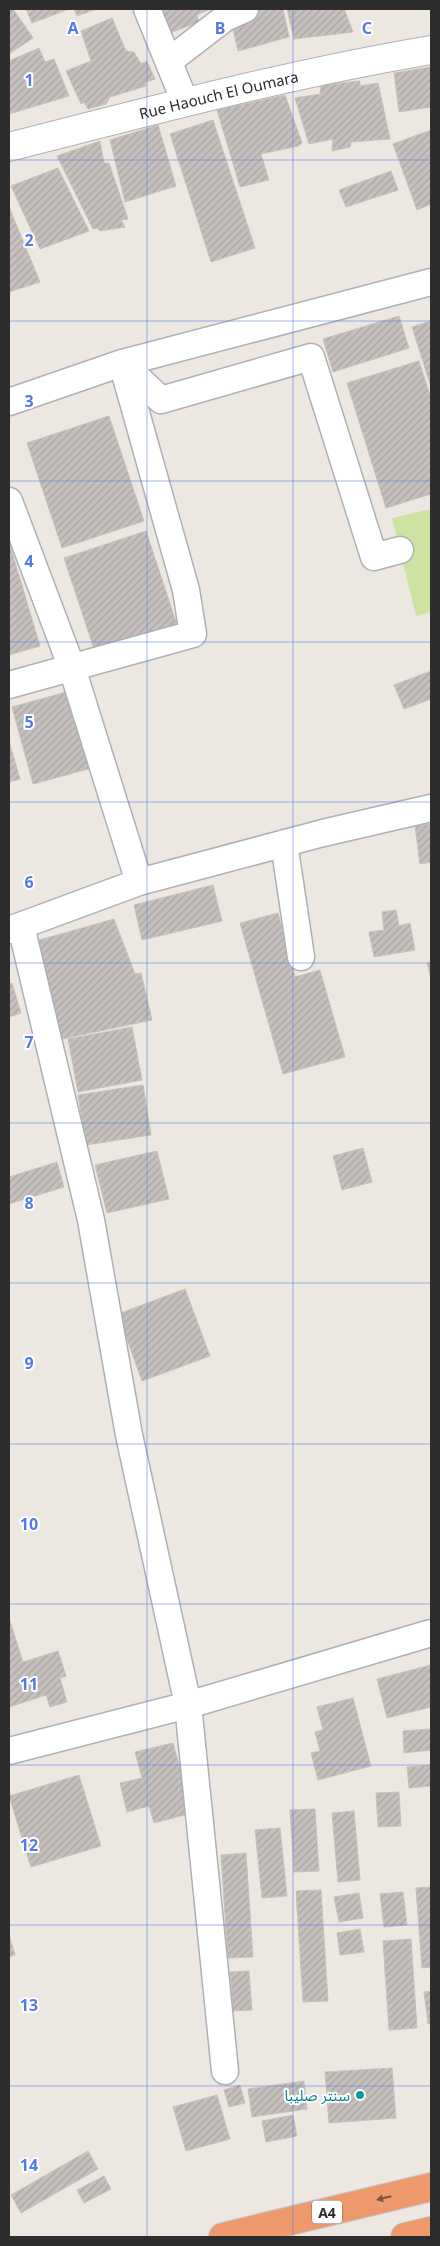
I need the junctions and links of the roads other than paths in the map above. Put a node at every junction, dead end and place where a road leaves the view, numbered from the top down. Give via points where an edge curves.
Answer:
1 (147, 9) edge
2 (246, 9) edge
3 (431, 50) edge
4 (169, 61) junction
5 (185, 102) junction
6 (9, 147) edge
7 (431, 282) edge
8 (122, 363) junction
9 (9, 402) edge
10 (9, 500) edge
11 (400, 550) dead end
12 (72, 668) junction
13 (9, 685) edge
14 (431, 808) edge
15 (284, 843) junction
16 (140, 882) junction
17 (15, 928) edge
18 (301, 957) dead end
19 (431, 1632) edge
20 (188, 1705) junction
21 (9, 1751) edge
22 (225, 2071) dead end
23 (431, 2187) edge
24 (431, 2231) edge
25 (223, 2237) edge
26 (405, 2237) edge

1 - 4 street
2 - 4 street via 225,18
3 - 5 main road, Rue Haouch El Oumara via 344,65
4 - 5 street
5 - 6 main road, Rue Haouch El Oumara
7 - 8 street
8 - 9 street
8 - 11 street via 161,400 311,357 374,557
8 - 12 street via 186,590 193,634
10 - 12 street
12 - 13 street
12 - 16 street
14 - 15 street
15 - 16 street
15 - 18 street
16 - 17 street
17 - 20 street via 91,1220 129,1435
19 - 20 street
20 - 21 street
20 - 22 street
23 -> 25 highway, A4
24 - 26 highway

